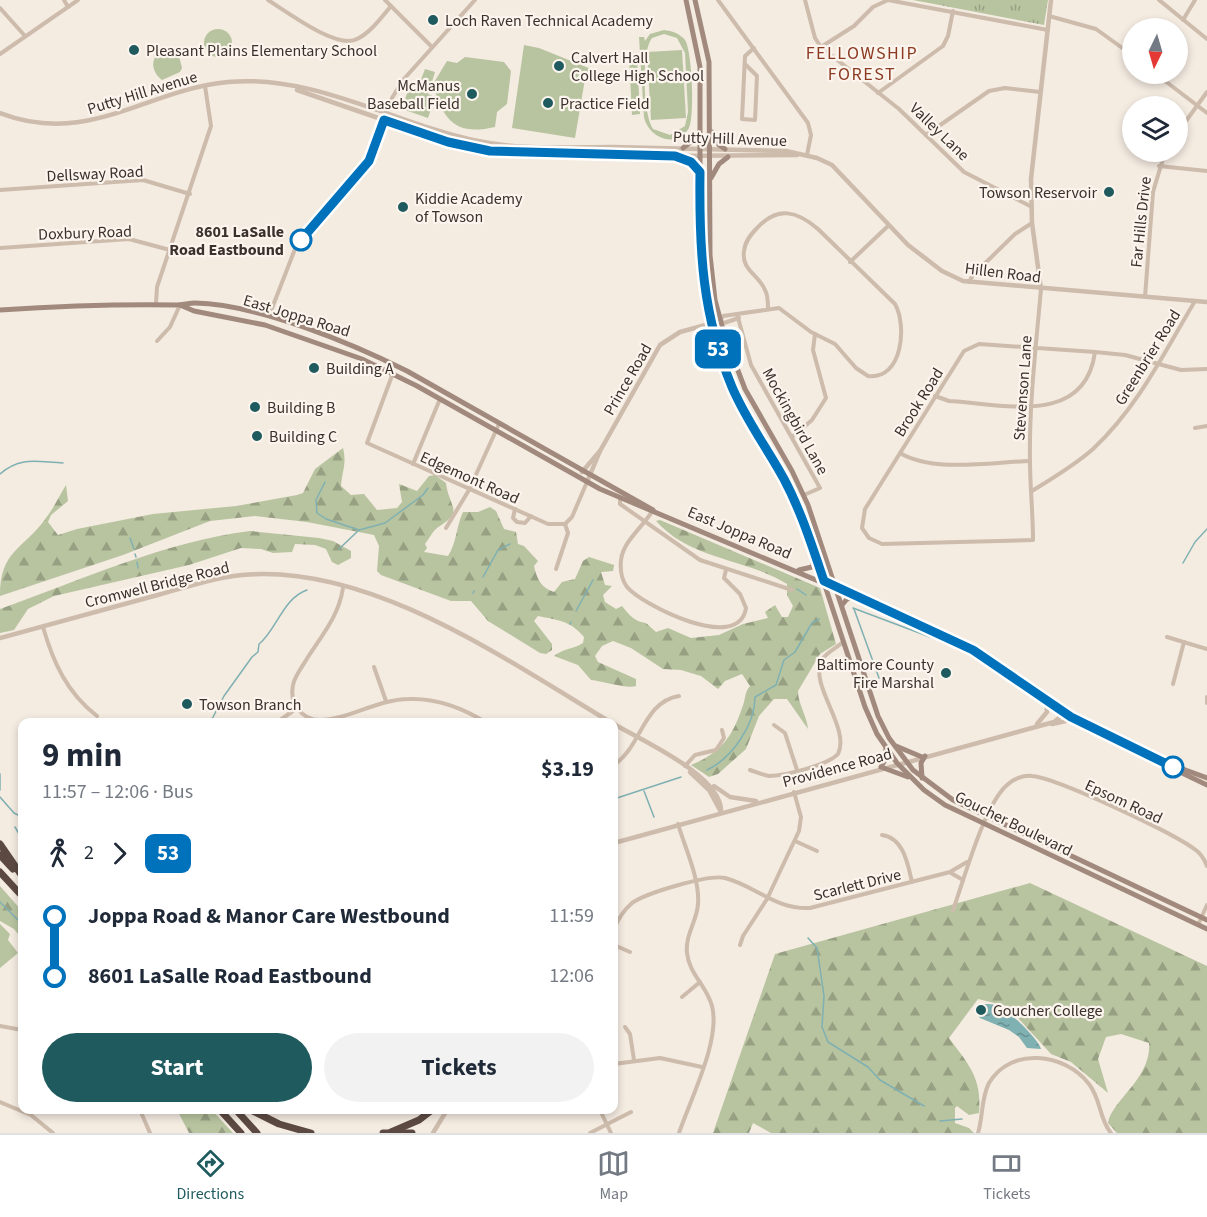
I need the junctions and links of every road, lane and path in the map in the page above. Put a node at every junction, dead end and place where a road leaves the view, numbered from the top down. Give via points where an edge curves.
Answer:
1 (64, 0) edge
2 (78, 0) edge
3 (268, 0) edge
4 (384, 0) edge
5 (476, 0) edge
6 (686, 0) edge
7 (695, 0) edge
8 (805, 0) edge
9 (1051, 0) edge
10 (1159, 0) edge
11 (1195, 0) edge
12 (721, 1) edge
13 (391, 6) junction
14 (68, 7) junction
15 (0, 9) edge
16 (953, 11) junction
17 (1049, 16) junction
18 (1181, 18) edge
19 (1184, 18) edge
20 (1188, 24) edge
21 (1048, 30) junction
22 (25, 36) junction
23 (1207, 39) edge
24 (432, 47) junction
25 (821, 47) junction
26 (754, 48) junction
27 (1122, 48) edge
28 (0, 54) edge
29 (746, 65) junction
30 (1169, 84) edge
31 (205, 86) junction
32 (292, 87) junction
33 (1040, 92) junction
34 (1207, 92) edge
35 (878, 93) junction
36 (1197, 106) junction
37 (0, 113) edge
38 (386, 113) junction
39 (1207, 113) edge
40 (1188, 118) edge
41 (384, 120) junction
42 (701, 128) junction
43 (711, 129) junction
44 (926, 135) junction
45 (683, 148) junction
46 (700, 149) junction
47 (710, 149) junction
48 (725, 149) junction
49 (800, 154) junction
50 (807, 155) junction
51 (675, 156) junction
52 (700, 157) junction
53 (710, 157) junction
54 (728, 157) junction
55 (1161, 162) edge
56 (1159, 166) junction
57 (1207, 171) edge
58 (700, 172) junction
59 (709, 182) junction
60 (0, 190) edge
61 (190, 194) junction
62 (1033, 207) junction
63 (1032, 223) junction
64 (888, 226) junction
65 (1035, 238) junction
66 (0, 248) edge
67 (170, 250) junction
68 (850, 262) junction
69 (969, 283) junction
70 (1041, 289) junction
71 (1146, 297) junction
72 (1195, 300) junction
73 (1207, 302) edge
74 (156, 303) junction
75 (180, 305) junction
76 (768, 308) junction
77 (0, 310) edge
78 (739, 314) junction
79 (268, 317) junction
80 (738, 320) junction
81 (720, 321) junction
82 (711, 323) junction
83 (265, 325) junction
84 (815, 334) junction
85 (157, 341) dead end
86 (1036, 348) junction
87 (365, 351) junction
88 (1095, 352) junction
89 (362, 359) junction
90 (1159, 364) junction
91 (1207, 369) edge
92 (393, 373) junction
93 (936, 396) junction
94 (440, 399) junction
95 (1032, 406) junction
96 (499, 424) junction
97 (1207, 426) edge
98 (1195, 428) dead end
99 (495, 430) junction
100 (792, 437) junction
101 (600, 451) junction
102 (900, 453) junction
103 (1030, 461) junction
104 (413, 464) junction
105 (582, 472) junction
106 (588, 479) junction
107 (470, 490) junction
108 (1032, 491) junction
109 (804, 495) junction
110 (620, 498) junction
111 (515, 509) junction
112 (653, 510) junction
113 (531, 516) junction
114 (647, 521) junction
115 (565, 524) junction
116 (446, 528) dead end
117 (1033, 540) joint
118 (816, 556) junction
119 (556, 569) dead end
120 (726, 570) junction
121 (798, 570) junction
122 (824, 581) junction
123 (836, 586) junction
124 (344, 588) junction
125 (792, 590) dead end
126 (859, 596) junction
127 (842, 605) junction
128 (43, 627) junction
129 (1167, 637) dead end
130 (0, 638) edge
131 (843, 642) junction
132 (1184, 642) junction
133 (1207, 649) edge
134 (846, 651) junction
135 (830, 652) junction
136 (374, 667) dead end
137 (1173, 684) dead end
138 (679, 696) dead end
139 (1207, 697) edge
140 (386, 701) junction
141 (1046, 701) junction
142 (1207, 703) edge
143 (297, 708) junction
144 (1065, 713) junction
145 (97, 716) dead end
146 (283, 718) edge
147 (309, 718) edge
148 (328, 718) edge
149 (478, 718) edge
150 (603, 718) edge
151 (1075, 719) junction
152 (1046, 723) junction
153 (774, 726) dead end
154 (1035, 726) junction
155 (618, 727) edge
156 (722, 729) dead end
157 (637, 738) junction
158 (894, 746) junction
159 (886, 748) junction
160 (923, 756) junction
161 (618, 761) edge
162 (906, 761) junction
163 (897, 763) junction
164 (684, 766) junction
165 (880, 767) junction
166 (750, 770) dead end
167 (797, 770) junction
168 (922, 778) junction
169 (708, 781) junction
170 (914, 781) junction
171 (1206, 781) edge
172 (794, 792) junction
173 (761, 801) junction
174 (721, 812) junction
175 (988, 818) junction
176 (678, 824) junction
177 (984, 826) junction
178 (882, 835) dead end
179 (795, 841) junction
180 (618, 842) edge
181 (0, 844) edge
182 (817, 851) dead end
183 (0, 855) edge
184 (967, 862) junction
185 (1206, 863) edge
186 (18, 872) edge
187 (950, 872) junction
188 (2, 874) edge
189 (18, 874) edge
190 (963, 880) junction
191 (695, 882) junction
192 (912, 882) junction
193 (18, 892) edge
194 (767, 899) junction
195 (1207, 905) edge
196 (952, 910) dead end
197 (1204, 918) edge
198 (618, 922) edge
199 (1198, 925) junction
200 (1207, 929) edge
201 (740, 945) dead end
202 (618, 947) edge
203 (630, 952) dead end
204 (700, 982) junction
205 (682, 997) dead end
206 (0, 1026) edge
207 (625, 1027) dead end
208 (18, 1029) edge
209 (634, 1060) junction
210 (618, 1063) edge
211 (702, 1067) junction
212 (0, 1102) edge
213 (18, 1109) edge
214 (631, 1112) dead end
215 (31, 1114) edge
216 (142, 1114) edge
217 (224, 1114) edge
218 (240, 1114) edge
219 (258, 1114) edge
220 (427, 1114) edge
221 (445, 1114) edge
222 (602, 1114) edge
223 (606, 1124) junction
224 (387, 1132) edge
225 (52, 1133) edge
226 (150, 1133) edge
227 (241, 1133) edge
228 (257, 1133) edge
229 (311, 1133) edge
230 (411, 1133) edge
231 (433, 1133) edge
232 (590, 1133) edge
233 (611, 1133) edge
234 (679, 1133) edge
235 (978, 1133) edge
236 (1111, 1133) edge

1 - 14 street
2 - 14 street
3 - 13 street via 345,42 360,38
4 - 13 street
5 - 24 street
6 - 42 main road, Goucher Boulevard via 700,67
7 - 43 main road, Goucher Boulevard via 709,62
8 - 25 street, Valley Lane
9 - 17 street, Stevenson Lane
10 - 18 street
11 - 19 street
12 - 26 street
13 - 24 street
14 - 22 street
15 - 22 street
16 - 21 street
16 - 25 street via 884,1
16 - 35 street via 943,46
17 - 21 street, Stevenson Lane
17 - 27 street via 1096,29
20 - 23 street
21 - 33 street, Stevenson Lane
22 - 28 street
24 - 38 street via 403,80
25 - 35 street, Valley Lane
26 - 29 street via 747,53
26 - 50 street via 808,123 811,135
29 - 29 street via 742,119 755,120 757,76
30 - 36 street
31 - 32 street, Putty Hill Avenue via 246,81
31 - 37 street, Putty Hill Avenue via 81,123 37,123
31 - 61 street via 211,126
32 - 38 street, Putty Hill Avenue via 308,88
32 - 41 street, Putty Hill Avenue
33 - 44 street via 1005,88 989,91
33 - 62 street, Stevenson Lane via 1031,179
34 - 36 street
35 - 44 street, Valley Lane
36 - 39 street
36 - 40 street
38 - 41 street
38 - 45 street, Putty Hill Avenue via 441,132 497,144
41 - 51 street, Putty Hill Avenue via 448,142 490,151
41 - 79 street via 369,161 295,249
42 - 45 main road via 697,137
42 - 46 main road, Goucher Boulevard
43 - 47 main road, Goucher Boulevard
43 - 48 main road via 715,140
44 - 62 street, Valley Lane via 972,178
45 - 46 street, Putty Hill Avenue
46 - 47 street, Putty Hill Avenue
46 - 52 main road, Goucher Boulevard
47 - 48 street, Putty Hill Avenue
47 - 53 main road, Goucher Boulevard
48 - 49 street, Putty Hill Avenue
49 - 50 street, Hillen Road
49 - 54 street, Putty Hill Avenue
50 - 64 street, Hillen Road via 840,171
51 - 52 street, Putty Hill Avenue
51 - 58 main road via 691,162
52 - 53 street, Putty Hill Avenue
52 - 58 main road, Goucher Boulevard
53 - 54 street, Putty Hill Avenue
53 - 59 main road, Goucher Boulevard
54 - 59 main road
55 - 56 street, Far Hills Drive
56 - 57 street
56 - 71 street, Far Hills Drive via 1153,192
58 - 82 main road, Goucher Boulevard via 701,268
59 - 81 main road, Goucher Boulevard via 710,255
60 - 61 street, Dellsway Road via 143,180
61 - 67 street
62 - 63 street, Stevenson Lane
62 - 65 street, Stevenson Lane
63 - 65 street, Stevenson Lane
63 - 69 street via 1015,234
64 - 68 street
64 - 69 street, Hillen Road via 933,265
65 - 70 street, Stevenson Lane
66 - 67 street, Doxbury Road via 129,239
67 - 74 street
68 - 76 street via 805,218 792,212 772,216 751,234 744,251 746,265 766,291
68 - 84 street via 897,308 897,359 885,372 868,376 835,344
69 - 70 street, Hillen Road
70 - 71 street, Hillen Road
70 - 86 street, Stevenson Lane
71 - 72 street, Hillen Road
72 - 73 street, Hillen Road
72 - 90 street, Greenbrier Road
74 - 75 main road, East Joppa Road
74 - 77 main road, East Joppa Road
75 - 79 main road, East Joppa Road via 201,304
75 - 83 main road, East Joppa Road
75 - 85 street via 170,327
76 - 78 street
76 - 84 street via 784,310
78 - 80 street
78 - 81 street via 723,316
79 - 83 main road
79 - 87 main road, East Joppa Road
80 - 81 street
80 - 100 street, Mockingbird Lane via 751,365
81 - 82 street, Prince Road
81 - 109 main road, Goucher Boulevard via 745,389
82 - 101 street, Prince Road via 680,332 660,345
82 - 118 main road, Goucher Boulevard via 732,387 791,494
83 - 89 main road, East Joppa Road
84 - 100 street via 813,350 826,398 812,420
86 - 88 street, Brook Road
86 - 93 street, Brook Road via 970,346
86 - 95 street, Stevenson Lane
87 - 89 main road
87 - 96 main road, East Joppa Road via 425,380
88 - 90 street, Brook Road
88 - 95 street via 1088,376 1075,394 1050,405
89 - 92 main road, East Joppa Road
90 - 91 street, Brook Road via 1181,370
90 - 108 street, Greenbrier Road via 1106,436
92 - 94 main road, East Joppa Road
92 - 104 street, Edgemont Road via 367,443
93 - 95 street via 949,401
93 - 102 street, Brook Road
94 - 99 main road, East Joppa Road
94 - 104 street
95 - 103 street, Stevenson Lane
96 - 99 street
96 - 105 main road, East Joppa Road
97 - 98 street
99 - 106 main road, East Joppa Road
99 - 107 street
100 - 109 street, Mockingbird Lane via 820,488
101 - 105 street, Prince Road
101 - 106 street, Prince Road
102 - 103 street via 919,462 939,464
102 - 117 street, Brook Road via 862,515 863,531 873,541 882,544
103 - 108 street, Stevenson Lane
104 - 107 street, Edgemont Road
105 - 106 main road, East Joppa Road
106 - 110 main road, East Joppa Road
106 - 112 main road, East Joppa Road
106 - 115 street via 572,517
107 - 111 street, Edgemont Road
107 - 116 street
108 - 117 street, Stevenson Lane
109 - 123 main road, Goucher Boulevard
110 - 112 main road, East Joppa Road
110 - 114 street, East Joppa Road via 620,504
111 - 113 street, Edgemont Road
111 - 113 street via 513,518 517,522 525,523
112 - 114 street
112 - 121 main road, East Joppa Road
113 - 115 street, Edgemont Road via 552,525
114 - 120 street, East Joppa Road via 695,557
114 - 120 street via 625,547 621,560 623,579 636,595 694,624 730,626 743,617 746,608 741,594 723,578
115 - 119 street via 568,533
118 - 121 main road via 812,567
118 - 122 main road, Goucher Boulevard
120 - 125 street, East Joppa Road
121 - 122 main road, East Joppa Road
122 - 123 main road, East Joppa Road
122 - 131 main road, Goucher Boulevard
123 - 126 main road, East Joppa Road
123 - 127 main road, Goucher Boulevard
124 - 128 street, Cromwell Bridge Road via 283,576 227,577
124 - 143 street via 336,614 294,681 292,693
124 - 150 street, Cromwell Bridge Road via 404,607 455,631
126 - 127 main road
126 - 141 main road, East Joppa Road via 973,650
127 - 158 main road, Goucher Boulevard via 878,716
128 - 130 street, Cromwell Bridge Road
128 - 145 street via 62,677 84,707
129 - 132 street
131 - 134 main road, Goucher Boulevard
131 - 135 street
132 - 133 street
132 - 137 street
134 - 135 street
134 - 159 main road, Goucher Boulevard via 865,707
135 - 167 street via 822,659 819,672 841,740 840,751 825,763
136 - 140 street
138 - 157 street via 657,706
139 - 142 street
140 - 148 street
140 - 149 street via 436,701
141 - 144 main road, East Joppa Road
141 - 154 street via 1047,712
143 - 146 street
143 - 147 street
144 - 151 main road, East Joppa Road
144 - 152 street, Providence Road
151 - 152 street
151 - 171 main road, East Joppa Road
152 - 154 street, Providence Road
153 - 167 street via 785,733
154 - 160 street, Providence Road
155 - 157 street, Cromwell Bridge Road
156 - 164 street via 724,738 716,750 695,755
157 - 161 street
157 - 164 street, Cromwell Bridge Road
158 - 160 main road
158 - 162 main road, Goucher Boulevard
159 - 163 main road, Goucher Boulevard
159 - 165 main road
160 - 162 street, Providence Road
160 - 168 main road
162 - 163 street, Providence Road
162 - 168 main road, Goucher Boulevard
163 - 165 street, Providence Road
163 - 170 main road, Goucher Boulevard
164 - 169 street, Cromwell Bridge Road
164 - 174 street, Cromwell Bridge Road via 709,790
165 - 170 main road
165 - 172 street, Providence Road
166 - 167 street via 771,776
168 - 175 main road, Goucher Boulevard
169 - 173 street, Cromwell Bridge Road via 730,797
169 - 174 street via 719,798
170 - 177 main road, Goucher Boulevard via 951,809
172 - 173 street, Providence Road
172 - 179 street via 801,822
173 - 174 street, Providence Road
174 - 176 street, Providence Road
175 - 177 street
175 - 185 street, Epsom Road via 1007,785 1023,776 1051,780 1196,850
175 - 197 main road, Goucher Boulevard
176 - 180 street, Providence Road
176 - 191 street
177 - 184 street
177 - 199 main road, Goucher Boulevard
178 - 192 street via 889,836 901,848
179 - 182 street
179 - 194 street
181 - 186 highway
183 - 189 highway
184 - 187 street, Scarlett Drive
184 - 190 street
187 - 190 street
187 - 192 street, Scarlett Drive
188 - 193 highway
190 - 196 street
191 - 194 street, Scarlett Drive via 723,878
191 - 198 street, Scarlett Drive via 637,900
191 - 204 street via 698,906 686,948 691,969
192 - 194 street, Scarlett Drive via 810,908 788,907
194 - 201 street
195 - 197 street
197 - 199 street
199 - 200 main road, Goucher Boulevard
202 - 203 street
204 - 205 street
204 - 211 street via 712,1004 715,1022
206 - 208 street
207 - 209 street
209 - 210 street
209 - 211 street via 672,1060
211 - 234 street
212 - 213 street
214 - 223 street
215 - 225 street
216 - 226 street
217 - 227 highway
218 - 228 highway
219 - 229 highway
220 - 224 highway
221 - 231 street
222 - 223 street
223 - 232 street
223 - 233 street
224 - 230 highway
235 - 236 street via 985,1094 992,1080 1010,1065 1036,1058 1062,1063 1083,1077 1098,1098 1104,1125

